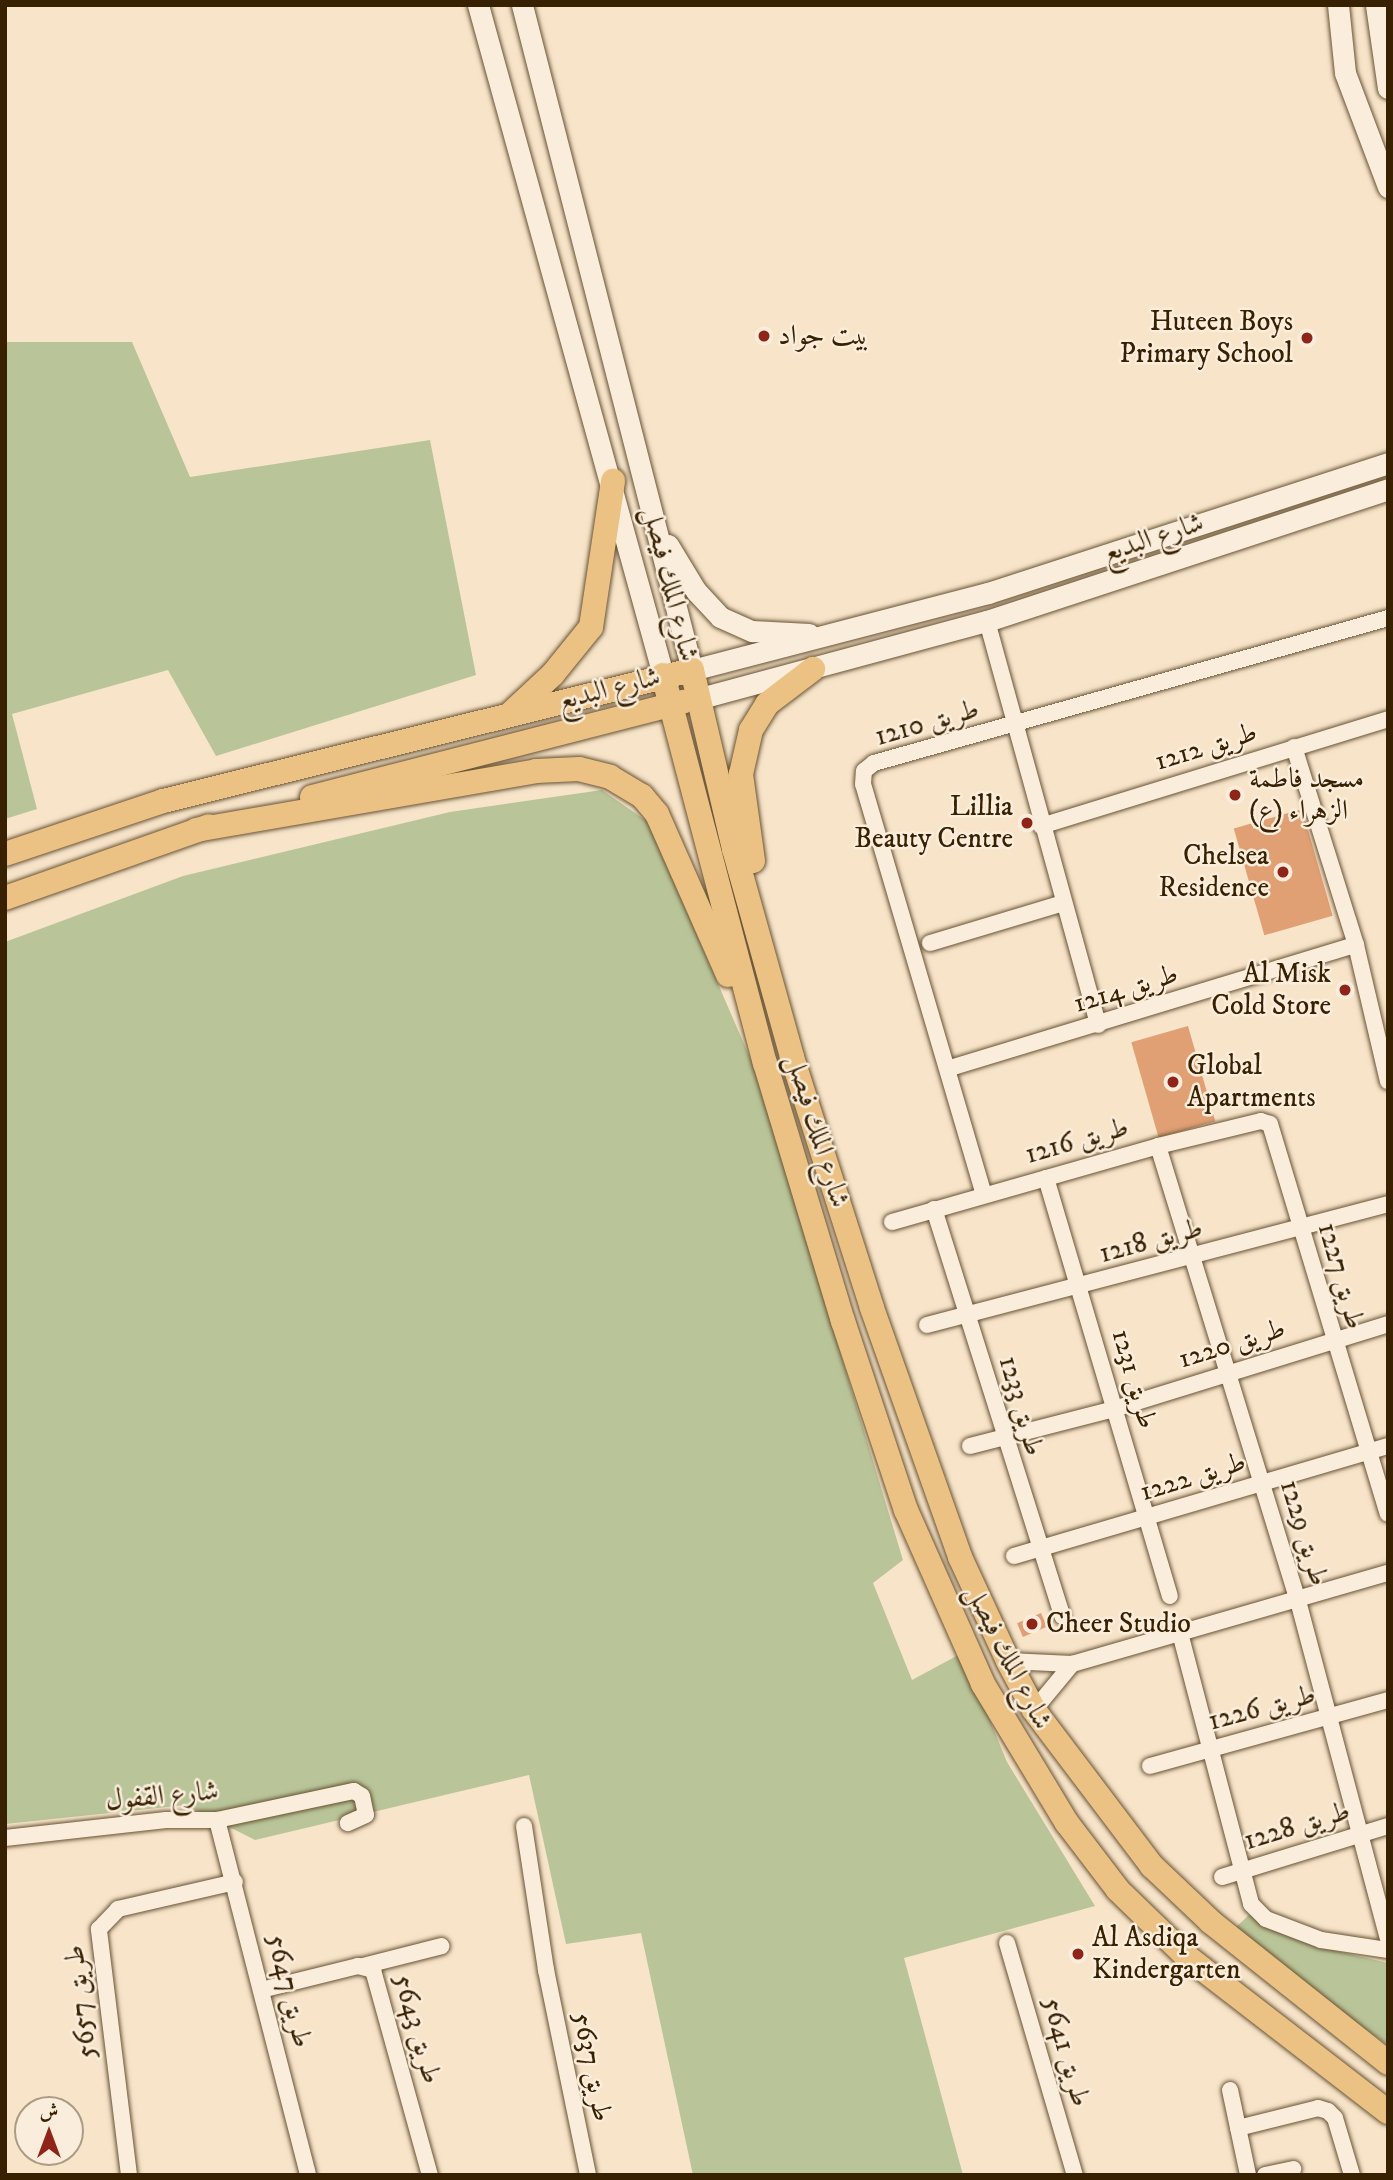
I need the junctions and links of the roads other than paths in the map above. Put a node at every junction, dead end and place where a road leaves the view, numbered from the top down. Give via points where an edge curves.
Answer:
1 (478, 5) edge
2 (522, 5) edge
3 (1338, 5) edge
4 (1376, 5) edge
5 (1388, 88) edge
6 (1388, 187) edge
7 (1388, 463) edge
8 (613, 481) junction
9 (1388, 489) edge
10 (653, 521) junction
11 (1388, 618) edge
12 (987, 621) junction
13 (839, 635) junction
14 (813, 669) junction
15 (692, 670) junction
16 (663, 676) junction
17 (697, 699) junction
18 (669, 705) junction
19 (510, 714) junction
20 (1388, 719) edge
21 (1013, 727) junction
22 (1294, 747) junction
23 (1041, 826) junction
24 (196, 830) junction
25 (5, 854) edge
26 (5, 898) edge
27 (1063, 903) junction
28 (930, 943) dead end
29 (1356, 945) junction
30 (1098, 1025) junction
31 (792, 1057) junction
32 (765, 1063) junction
33 (950, 1068) junction
34 (1388, 1082) edge
35 (1276, 1130) joint
36 (1158, 1146) junction
37 (1046, 1178) junction
38 (984, 1195) junction
39 (1388, 1204) edge
40 (934, 1209) junction
41 (892, 1222) dead end
42 (1299, 1226) junction
43 (1193, 1259) junction
44 (1080, 1287) junction
45 (967, 1314) junction
46 (1388, 1324) edge
47 (927, 1325) dead end
48 (1332, 1340) junction
49 (1227, 1372) junction
50 (1114, 1409) junction
51 (1003, 1440) junction
52 (970, 1446) dead end
53 (1388, 1446) edge
54 (1370, 1451) junction
55 (1261, 1483) junction
56 (1388, 1514) edge
57 (1148, 1518) junction
58 (1038, 1552) junction
59 (1014, 1556) dead end
60 (1388, 1573) edge
61 (1170, 1596) dead end
62 (1297, 1597) junction
63 (1062, 1616) dead end
64 (1180, 1633) junction
65 (1008, 1661) junction
66 (1072, 1664) junction
67 (1388, 1700) edge
68 (1034, 1710) junction
69 (1326, 1719) junction
70 (1213, 1749) junction
71 (1150, 1766) dead end
72 (217, 1821) junction
73 (348, 1823) dead end
74 (524, 1826) dead end
75 (1388, 1826) edge
76 (1360, 1833) junction
77 (5, 1838) edge
78 (1243, 1870) junction
79 (1222, 1877) dead end
80 (235, 1882) junction
81 (1388, 1938) edge
82 (1007, 1943) dead end
83 (442, 1946) dead end
84 (1388, 1950) edge
85 (363, 1966) junction
86 (261, 1990) junction
87 (1388, 2063) edge
88 (1230, 2090) dead end
89 (1388, 2112) edge
90 (1238, 2128) junction
91 (1293, 2169) dead end
92 (129, 2175) edge
93 (307, 2175) edge
94 (430, 2175) edge
95 (588, 2175) edge
96 (1075, 2175) edge
97 (1248, 2175) edge
98 (1265, 2175) edge
99 (1352, 2175) edge

1 - 8 street, شارع الملك فيصل via 577,374
2 - 10 street, شارع الملك فيصل
3 - 6 street via 1345,73
4 - 5 street
7 - 13 street, شارع البديع via 988,593
8 - 16 street, شارع الملك فيصل
8 - 19 main road via 590,627 553,674 526,694
9 - 12 street, شارع البديع
10 - 13 street via 696,591 720,617 752,631
10 - 15 street, شارع الملك فيصل
11 - 21 street, طريق 1210
12 - 14 street, شارع البديع
12 - 21 street
13 - 15 street, شارع البديع
14 - 17 street, شارع البديع
14 - 31 main road via 759,716 741,774 747,833
15 - 16 main road, شارع البديع
15 - 17 main road, شارع الملك فيصل
16 - 18 main road, شارع الملك فيصل
16 - 19 main road, شارع البديع
17 - 18 main road, شارع البديع
17 - 31 main road, شارع الملك فيصل
18 - 24 main road, شارع البديع via 417,767
18 - 32 main road, شارع الملك فيصل
19 - 25 main road, شارع البديع via 163,801
20 - 22 street, طريق 1212
21 - 23 street
21 - 33 street, طريق 1210 via 874,763 864,771 863,784
22 - 23 street, طريق 1212
22 - 29 street
23 - 27 street
24 - 26 main road, شارع البديع
24 - 32 main road via 536,771 579,769 610,777 642,796 671,838
27 - 28 street
27 - 30 street
29 - 30 street, طريق 1214
29 - 34 street
30 - 33 street, طريق 1214
31 - 65 main road, شارع الملك فيصل via 914,1434
32 - 89 main road, شارع الملك فيصل via 906,1510 983,1684 1025,1757 1118,1890 1186,1956
33 - 38 street, طريق 1210
35 - 36 street, طريق 1216 via 1261,1121
35 - 42 street, طريق 1227
36 - 37 street, طريق 1216
36 - 43 street, طريق 1229
37 - 38 street, طريق 1216
37 - 44 street, طريق 1231
38 - 40 street, طريق 1216
39 - 42 street, طريق 1218
40 - 41 street, طريق 1216
40 - 45 street, طريق 1233
42 - 43 street, طريق 1218
42 - 48 street, طريق 1227
43 - 44 street, طريق 1218
43 - 49 street, طريق 1229
44 - 45 street, طريق 1218
44 - 50 street, طريق 1231
45 - 47 street, طريق 1218
45 - 51 street, طريق 1233
46 - 48 street, طريق 1220
48 - 49 street, طريق 1220
48 - 54 street, طريق 1227
49 - 50 street, طريق 1220
49 - 55 street, طريق 1229
50 - 51 street, طريق 1220
50 - 57 street, طريق 1231
51 - 52 street, طريق 1220
51 - 58 street, طريق 1233
53 - 54 street, طريق 1222
54 - 55 street, طريق 1222
54 - 56 street, طريق 1227
55 - 57 street, طريق 1222
55 - 62 street, طريق 1229
57 - 58 street, طريق 1222
57 - 61 street, طريق 1231
58 - 59 street, طريق 1222
58 - 63 street, طريق 1233
60 - 62 street
62 - 64 street
62 - 69 street, طريق 1229
64 - 66 street
64 - 70 street
65 - 66 street
65 - 68 main road, شارع الملك فيصل
66 - 68 street
67 - 69 street, طريق 1226
68 - 87 main road, شارع الملك فيصل via 1152,1866 1211,1922
69 - 70 street, طريق 1226
69 - 76 street, طريق 1229
70 - 71 street, طريق 1226
70 - 78 street
72 - 73 street, شارع القفول via 354,1791 362,1796 366,1815
72 - 77 street, شارع القفول via 166,1820
72 - 80 street, طريق 5647
74 - 95 street, طريق 5637 via 546,1970
75 - 76 street, طريق 1228
76 - 78 street, طريق 1228
76 - 81 street, طريق 1229
78 - 79 street, طريق 1228
78 - 84 street via 1251,1904 1266,1919 1321,1940
80 - 86 street, طريق 5647
80 - 92 street, طريق 5657 via 118,1909 99,1929
82 - 96 street, طريق 5641
83 - 85 street
85 - 86 street, طريق 5643
85 - 94 street, طريق 5643 via 377,1975
86 - 93 street, طريق 5647
88 - 90 street
90 - 97 street
90 - 99 street via 1318,2108 1328,2110
91 - 98 street

